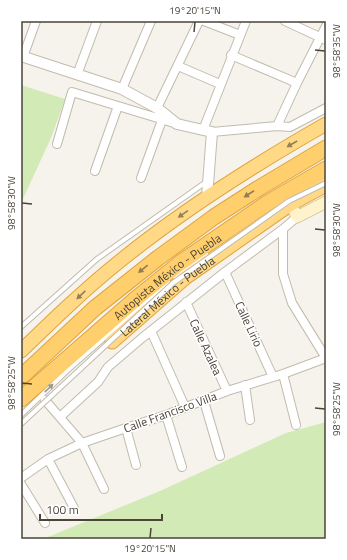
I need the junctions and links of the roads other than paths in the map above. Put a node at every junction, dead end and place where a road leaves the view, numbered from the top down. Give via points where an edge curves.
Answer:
1 (36, 21) edge
2 (97, 21) edge
3 (151, 21) edge
4 (199, 21) edge
5 (204, 21) edge
6 (246, 21) edge
7 (285, 21) edge
8 (326, 26) edge
9 (240, 35) junction
10 (323, 38) edge
11 (231, 55) junction
12 (22, 57) edge
13 (178, 66) junction
14 (77, 75) junction
15 (297, 83) junction
16 (220, 84) junction
17 (122, 89) junction
18 (118, 106) junction
19 (157, 108) junction
20 (326, 108) edge
21 (162, 120) junction
22 (177, 124) junction
23 (326, 124) edge
24 (277, 126) junction
25 (208, 131) junction
26 (57, 144) dead end
27 (326, 148) edge
28 (326, 169) edge
29 (95, 171) dead end
30 (141, 178) dead end
31 (326, 178) edge
32 (210, 184) junction
33 (326, 184) edge
34 (326, 202) edge
35 (291, 204) junction
36 (297, 217) junction
37 (283, 229) junction
38 (225, 272) junction
39 (186, 302) junction
40 (21, 327) edge
41 (151, 331) junction
42 (21, 351) edge
43 (326, 358) edge
44 (283, 374) junction
45 (21, 377) edge
46 (273, 377) junction
47 (245, 385) junction
48 (227, 391) junction
49 (21, 399) edge
50 (45, 400) junction
51 (204, 401) junction
52 (185, 407) junction
53 (21, 415) edge
54 (166, 415) junction
55 (60, 417) junction
56 (250, 420) dead end
57 (21, 424) edge
58 (296, 425) dead end
59 (126, 428) junction
60 (82, 443) junction
61 (220, 456) dead end
62 (48, 459) junction
63 (136, 465) dead end
64 (182, 467) dead end
65 (21, 478) edge
66 (21, 484) edge
67 (104, 489) dead end
68 (74, 508) dead end
69 (45, 524) dead end

1 - 12 street
2 - 14 street
3 - 17 street
4 - 13 street
5 - 9 street
6 - 9 street
7 - 10 street
8 - 10 street
9 - 11 street
10 - 15 street
11 - 15 street
11 - 16 street
12 - 14 street
13 - 16 street
13 - 19 street
14 - 17 street
15 - 24 street
16 - 25 street
17 - 19 street
18 - 21 street
18 - 26 street via 72,92
18 - 29 street
19 - 22 street
20 - 24 street via 290,127
21 - 22 street
21 - 30 street
22 - 25 street
23 -> 32 highway via 262,161
24 - 25 street
25 - 32 street
27 -> 45 highway, Autopista México - Puebla via 246,196 158,258 95,308
28 - 49 highway, Autopista México - Puebla via 270,202 180,263
53 -> 31 lane via 172,278 289,196
32 - 40 lane via 97,259
32 -> 42 highway via 168,224 86,290
33 - 35 highway, Lateral México - Puebla
33 - 57 lane, bridge via 289,201 173,283
34 - 36 main road
35 - 36 main road
35 - 50 highway, Lateral México - Puebla via 185,278
36 - 37 street
37 - 38 street
37 - 43 street via 283,274 292,303
38 - 39 street
38 - 46 street, Calle Lirio
39 - 41 street
39 - 48 street, Calle Azalea
41 - 52 street
41 - 55 street via 108,367 98,382
43 - 44 street, Calle Francisco Villa
44 - 46 street, Calle Francisco Villa
44 - 58 street
46 - 47 street, Calle Francisco Villa
47 - 48 street, Calle Francisco Villa
47 - 56 street
48 - 51 street, Calle Francisco Villa
50 - 55 street
50 - 57 highway, Lateral México - Puebla
51 - 52 street, Calle Francisco Villa
51 - 61 street
52 - 54 street, Calle Francisco Villa
54 - 59 street, Calle Francisco Villa
54 - 64 street
55 - 60 street
59 - 60 street, Calle Francisco Villa
59 - 63 street
60 - 62 street, Calle Francisco Villa
60 - 67 street
62 - 65 street, Calle Francisco Villa
62 - 68 street
66 - 69 street

